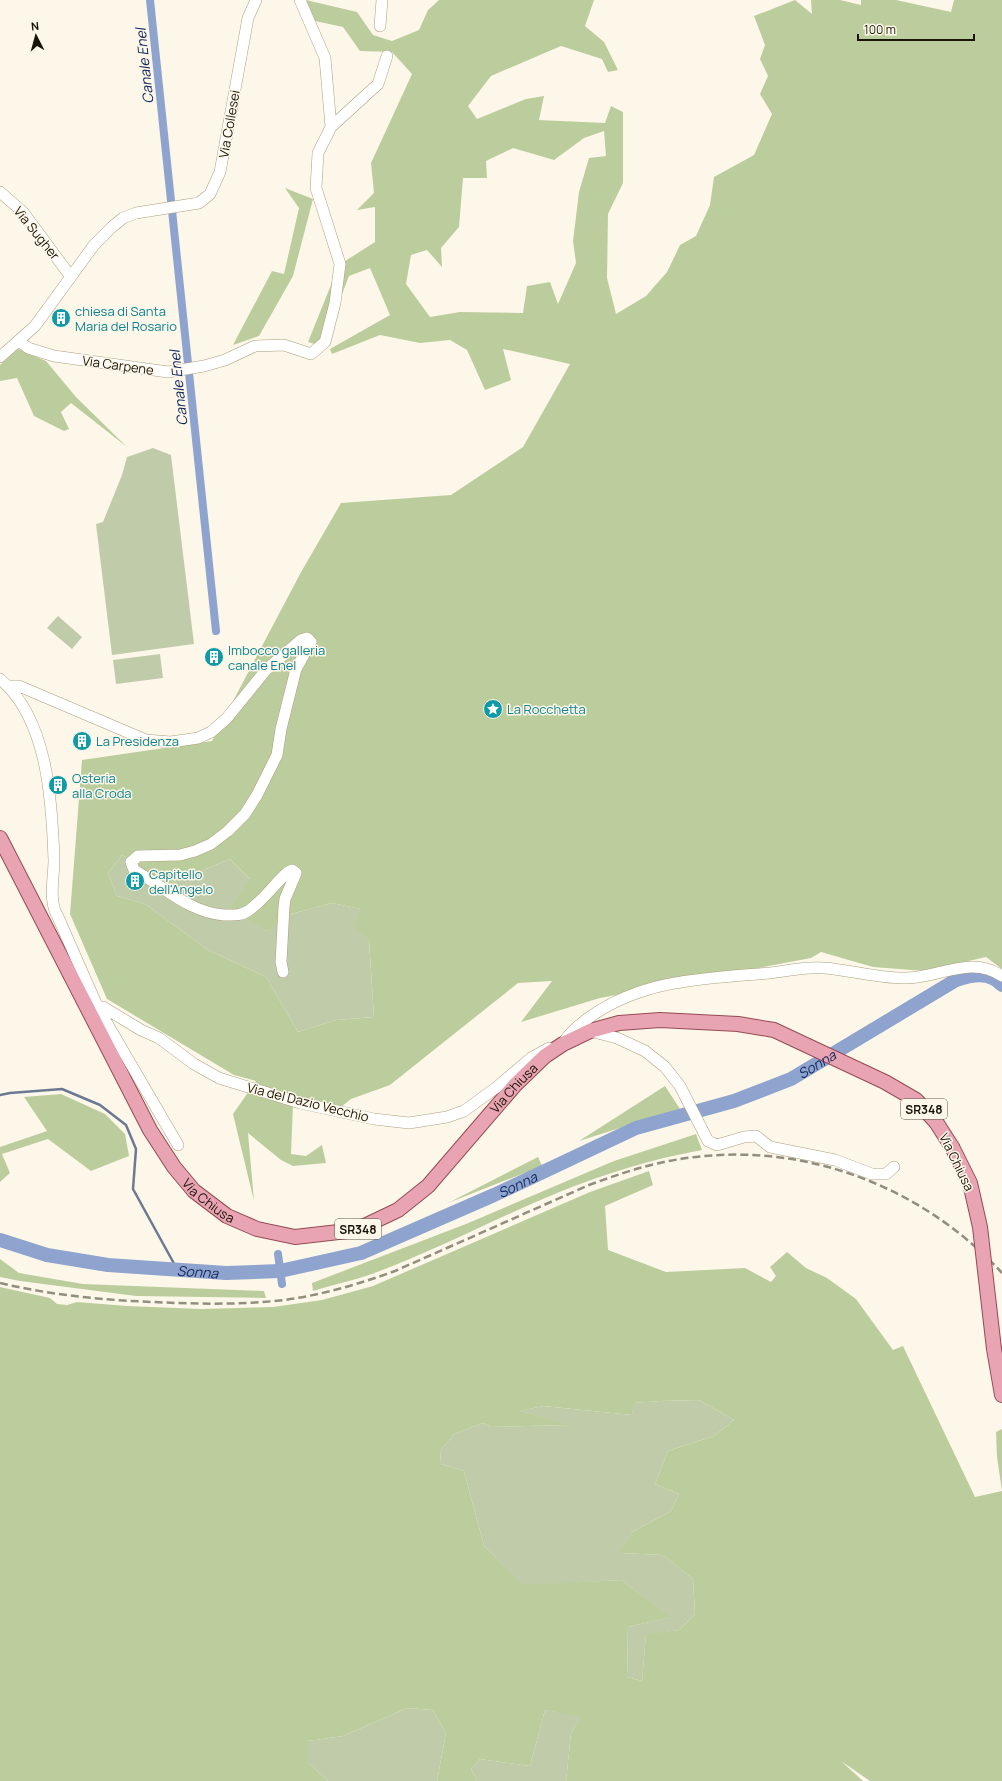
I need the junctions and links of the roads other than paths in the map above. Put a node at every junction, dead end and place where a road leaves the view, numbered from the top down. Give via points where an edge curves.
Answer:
1 (256, 0) edge
2 (300, 0) edge
3 (382, 0) edge
4 (380, 26) dead end
5 (387, 56) dead end
6 (331, 127) junction
7 (0, 192) edge
8 (71, 278) junction
9 (19, 341) junction
10 (0, 357) edge
11 (4, 682) edge
12 (0, 838) edge
13 (283, 972) dead end
14 (1002, 976) edge
15 (98, 1008) junction
16 (590, 1031) junction
17 (563, 1044) junction
18 (178, 1145) dead end
19 (894, 1167) dead end
20 (1002, 1395) edge

1 - 8 street, Via Collesei via 248,18 220,172 210,194 204,201 194,205 136,213 118,222 94,245
2 - 6 street via 325,58
3 - 4 street
5 - 6 street via 378,84
6 - 9 street, Via Carpene via 318,153 316,188 340,264 335,303 325,342 311,354 284,345 255,346 225,360 168,372 54,356 28,348
7 - 8 street, Via Sugher via 23,212
8 - 9 street, Via Collesei via 35,326
9 - 10 street, Via Collesei
11 - 13 street via 146,740 170,742 198,738 211,732 227,718 266,670 301,640 307,638 311,642 296,669 277,755 245,814 211,844 195,851 180,855 138,856 132,862 134,870 188,905 200,910 238,916 259,902 292,870 296,873 284,907 281,962
11 - 15 street via 24,708 45,761 54,861 53,910
12 - 17 main road, Via Chiusa / SR348 via 150,1130 194,1191 227,1216 257,1229 295,1237 323,1235 356,1230 398,1210 428,1186 515,1084 545,1056
14 - 17 street via 978,966 903,978 823,968 664,984 603,1008 568,1035
15 - 17 street, Via del Dazio Vecchio via 103,1007 159,1038 194,1064 219,1078 300,1103 374,1119 409,1123 447,1117 464,1111 530,1058
15 - 18 street
16 - 17 main road, Via Chiusa / SR348
16 - 19 street via 617,1038 645,1050 665,1067 680,1086 708,1141 717,1144 756,1136 770,1147 835,1160 872,1174 886,1174
16 - 20 main road, Via Chiusa / SR348, bridge via 619,1023 660,1020 738,1024 774,1030 885,1082 916,1100 936,1122 970,1183 980,1227

